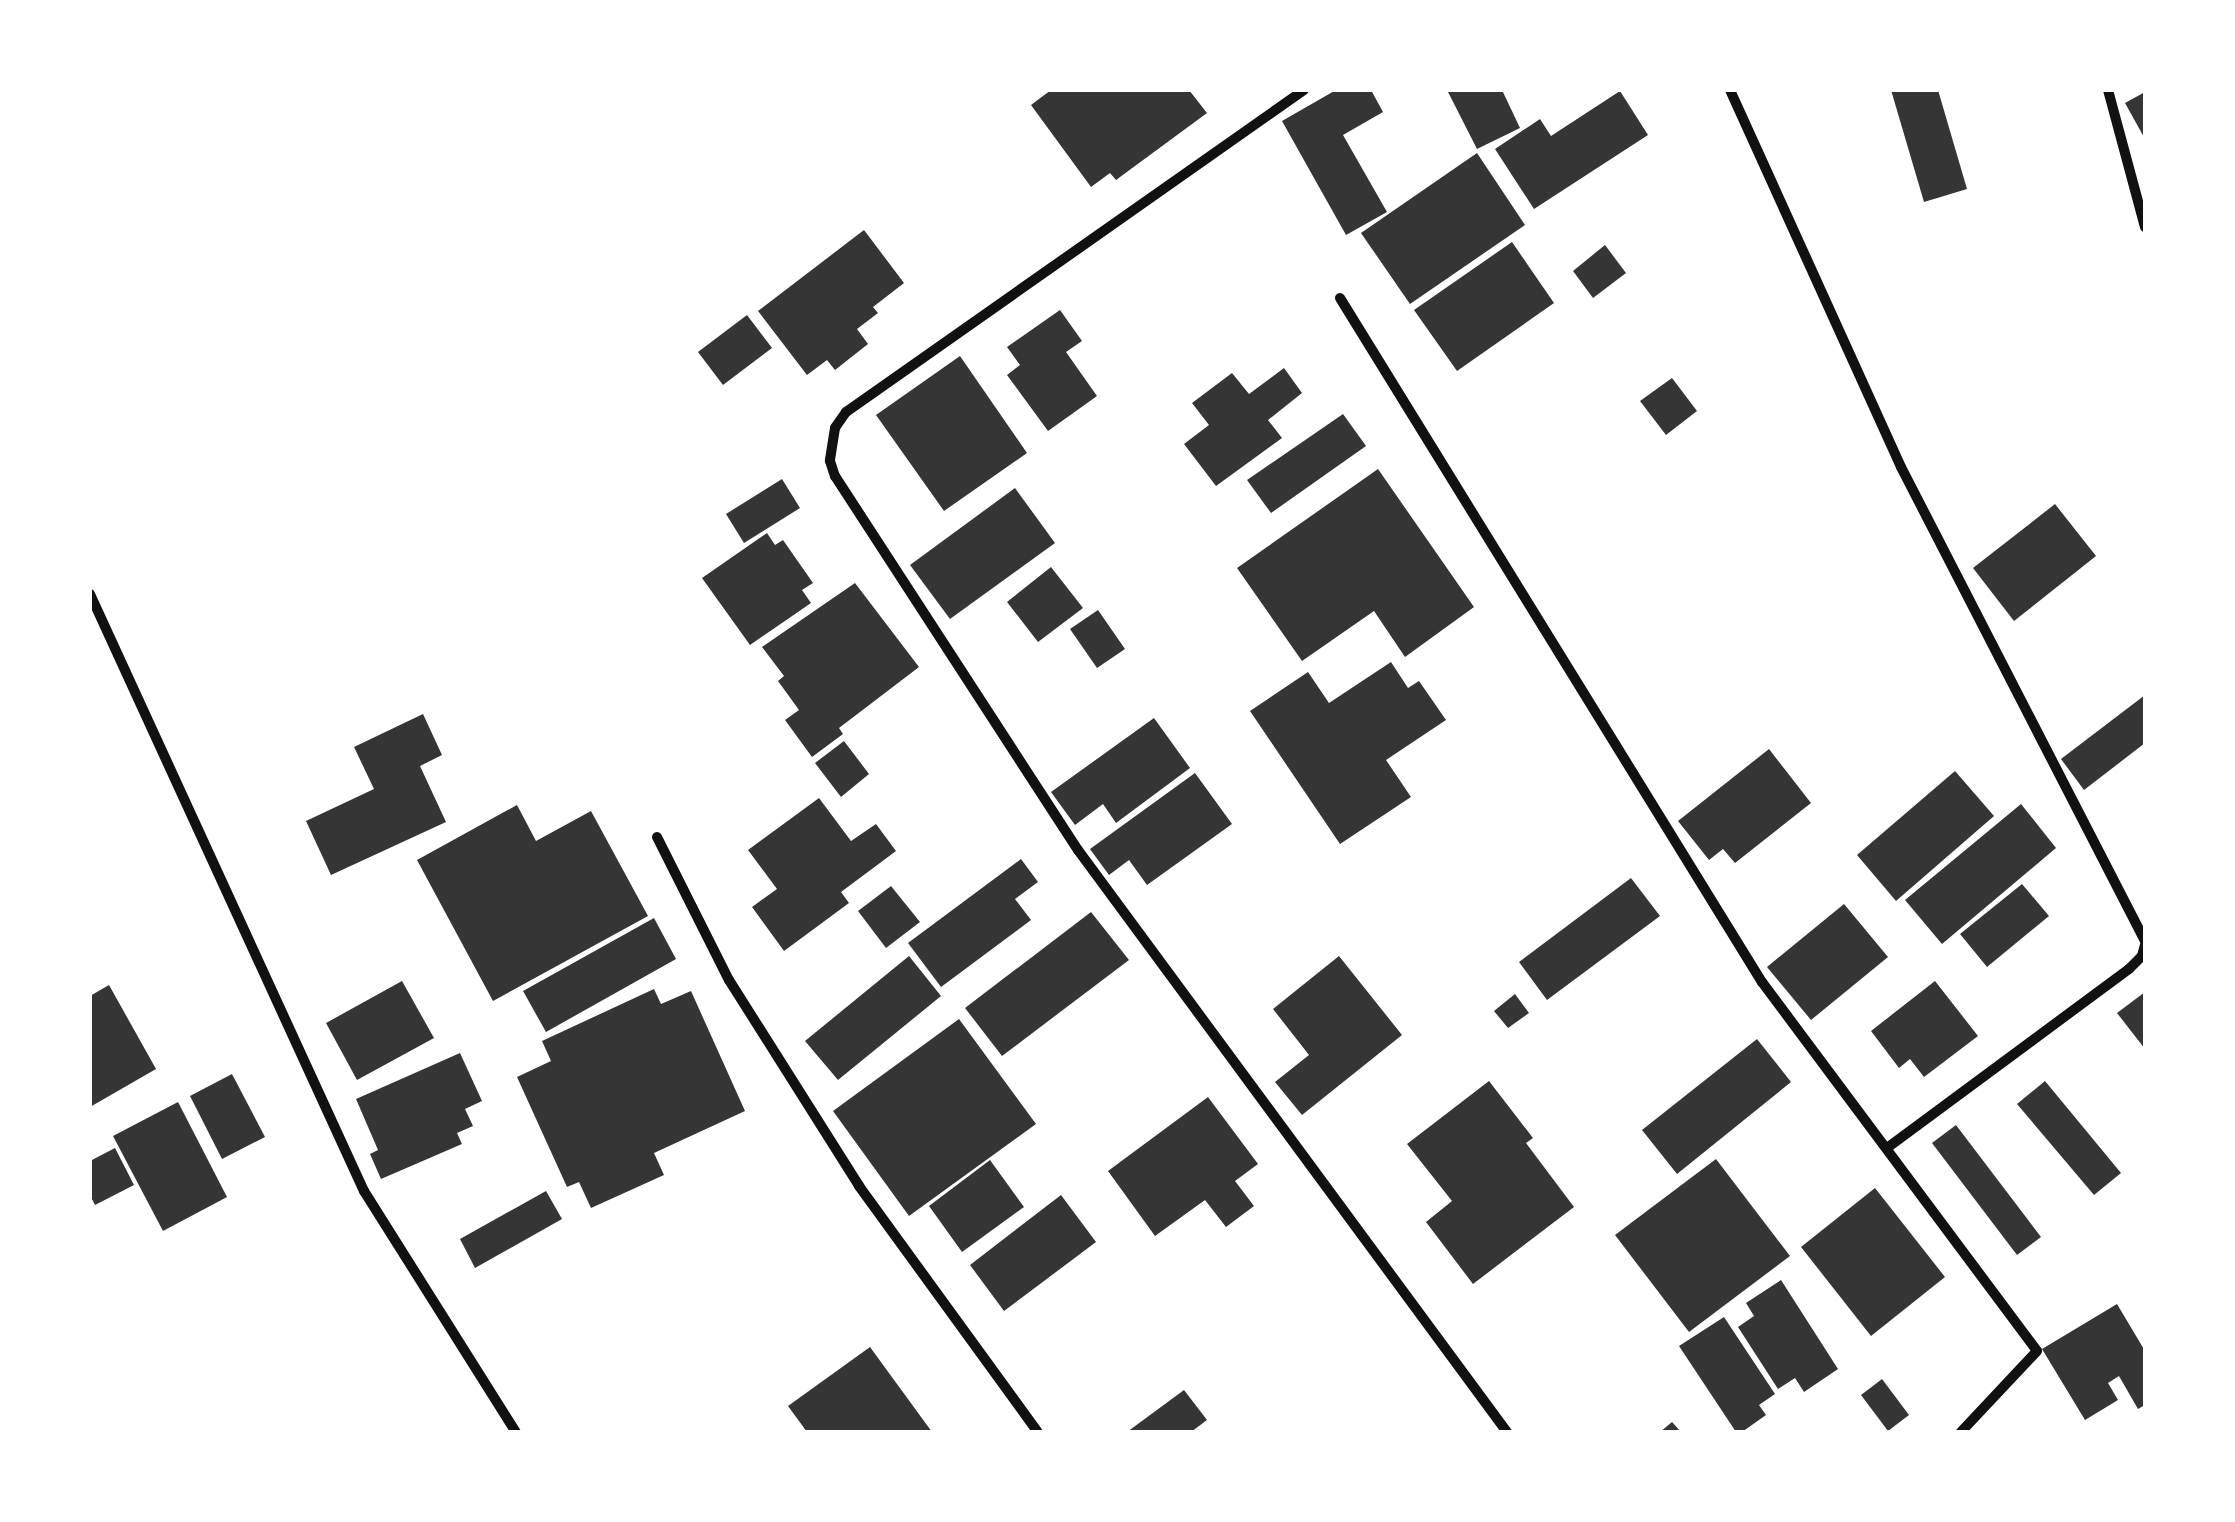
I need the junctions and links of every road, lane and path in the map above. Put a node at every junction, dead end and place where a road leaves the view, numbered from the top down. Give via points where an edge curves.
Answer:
1 (1304, 90) edge
2 (1730, 90) edge
3 (2108, 90) edge
4 (2145, 227) edge
5 (1340, 298) dead end
6 (92, 599) edge
7 (657, 838) dead end
8 (2145, 943) edge
9 (1887, 1148) junction
10 (516, 1432) edge
11 (1038, 1432) edge
12 (1508, 1432) edge
13 (1961, 1432) edge

1 - 12 street via 846,412 835,428 830,461 1078,850
2 - 8 street via 1901,467
3 - 4 street
5 - 9 street via 1726,927
6 - 10 street via 364,1191
7 - 11 street via 728,980 859,1186
8 - 9 street via 2129,969
9 - 13 street via 2037,1351

